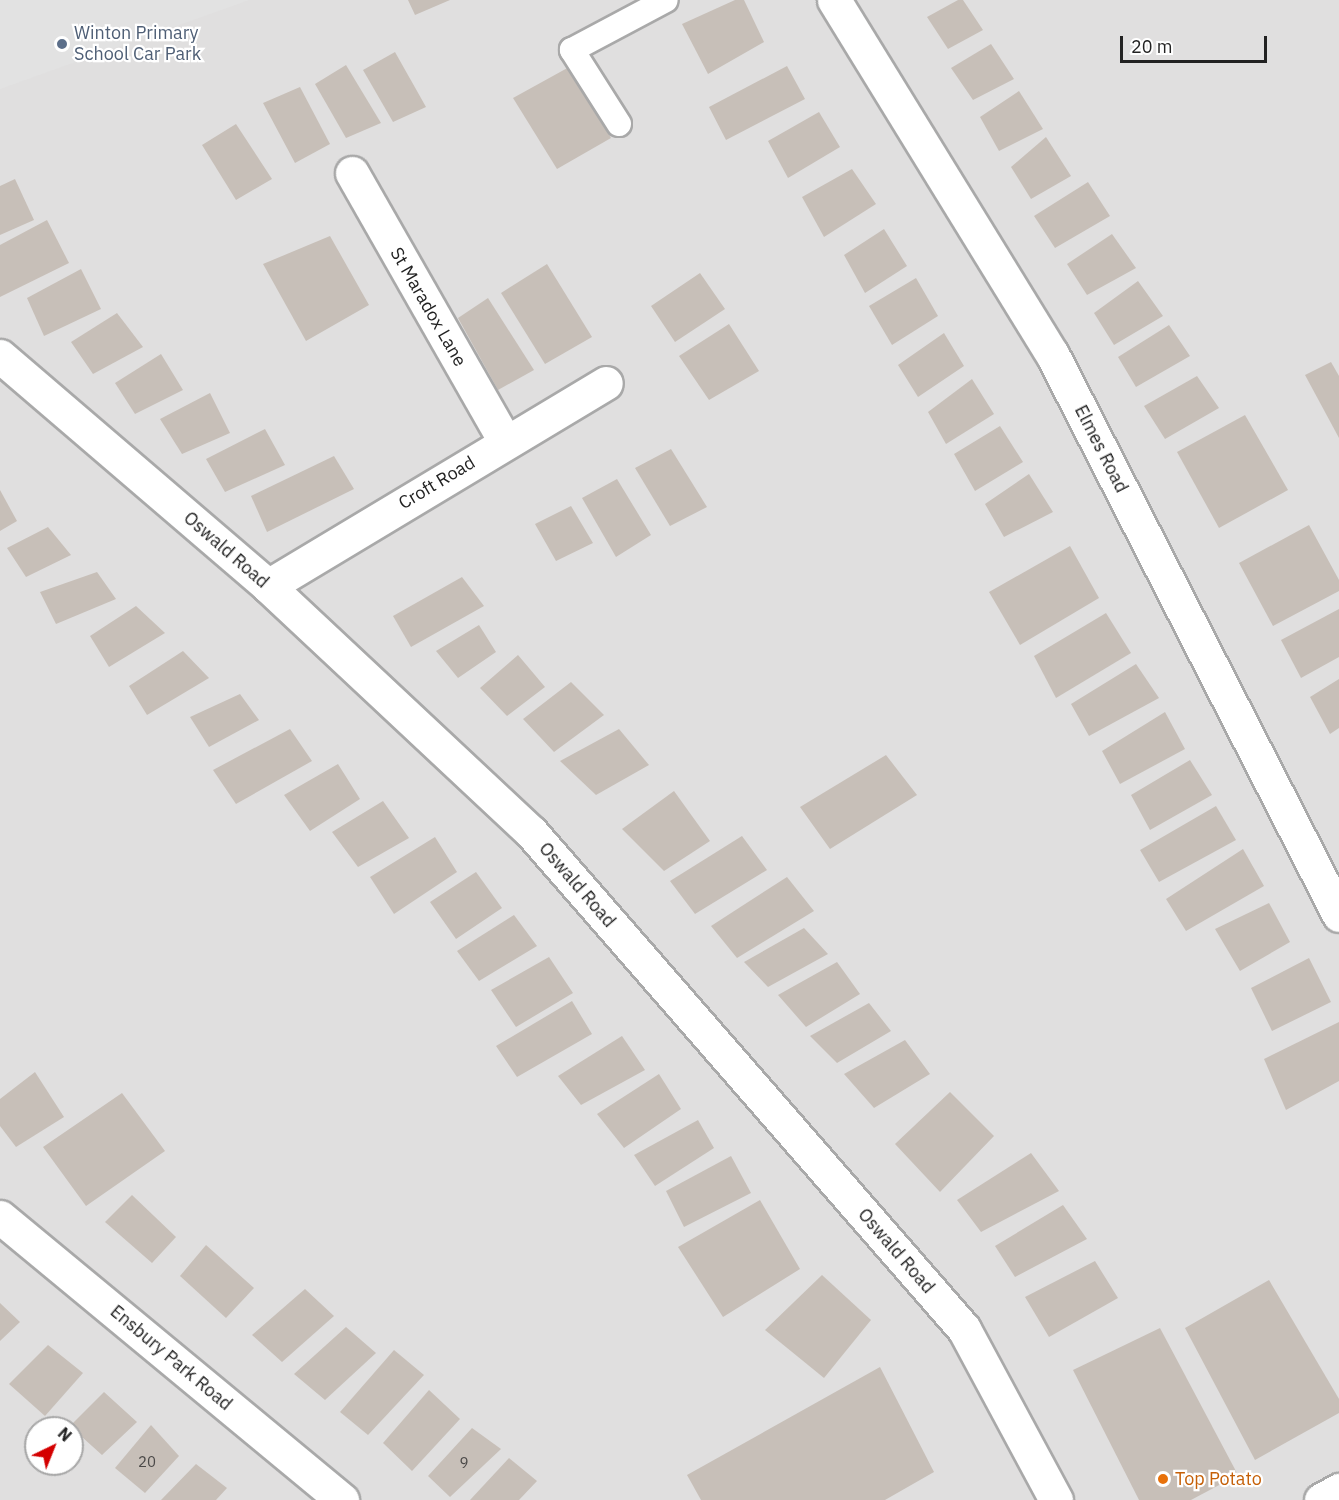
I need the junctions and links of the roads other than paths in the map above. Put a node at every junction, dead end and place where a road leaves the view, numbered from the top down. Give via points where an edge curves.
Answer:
1 (666, 0) edge
2 (834, 0) edge
3 (619, 124) dead end
4 (352, 173) dead end
5 (0, 356) edge
6 (606, 383) dead end
7 (505, 441) junction
8 (268, 586) junction
9 (1339, 915) edge
10 (0, 1216) edge
11 (1339, 1490) edge
12 (342, 1500) edge
13 (1056, 1500) edge
14 (1321, 1500) edge

1 - 3 lane via 572,50
2 - 9 street, Elmes Road via 1052,354
4 - 7 street, St Maradox Lane
5 - 8 street, Oswald Road
6 - 7 street, Croft Road
7 - 8 street, Croft Road
8 - 13 street, Oswald Road via 531,832 964,1329
10 - 12 street, Ensbury Park Road
11 - 14 street

